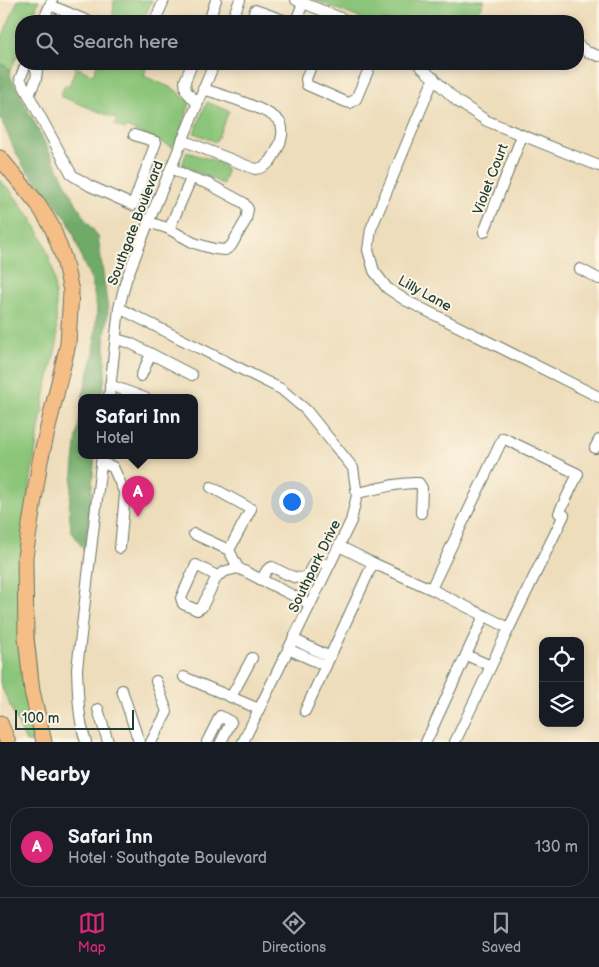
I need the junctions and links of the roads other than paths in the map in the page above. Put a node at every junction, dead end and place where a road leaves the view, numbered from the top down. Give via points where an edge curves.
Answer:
1 (164, 0) edge
2 (216, 0) edge
3 (240, 0) edge
4 (299, 1) edge
5 (51, 3) edge
6 (46, 15) edge
7 (76, 15) edge
8 (158, 15) edge
9 (211, 15) edge
10 (234, 15) edge
11 (253, 15) edge
12 (269, 15) edge
13 (297, 15) edge
14 (326, 15) edge
15 (584, 50) edge
16 (599, 56) edge
17 (24, 70) edge
18 (36, 70) edge
19 (190, 70) edge
20 (211, 70) edge
21 (310, 70) edge
22 (368, 70) edge
23 (425, 70) edge
24 (434, 78) junction
25 (203, 88) junction
26 (29, 95) junction
27 (197, 103) junction
28 (134, 135) dead end
29 (522, 136) junction
30 (182, 140) junction
31 (0, 158) edge
32 (599, 166) edge
33 (171, 168) junction
34 (189, 177) junction
35 (148, 222) junction
36 (167, 228) junction
37 (484, 232) dead end
38 (580, 270) dead end
39 (599, 279) edge
40 (119, 308) junction
41 (116, 339) junction
42 (151, 354) junction
43 (192, 375) dead end
44 (141, 376) dead end
45 (110, 385) junction
46 (109, 394) edge
47 (134, 394) edge
48 (599, 397) edge
49 (102, 459) edge
50 (210, 488) dead end
51 (357, 493) junction
52 (421, 512) dead end
53 (194, 534) dead end
54 (339, 546) junction
55 (120, 548) dead end
56 (229, 550) junction
57 (373, 563) junction
58 (329, 566) junction
59 (238, 568) junction
60 (217, 576) dead end
61 (261, 580) junction
62 (431, 589) junction
63 (310, 604) junction
64 (484, 616) junction
65 (509, 628) junction
66 (293, 639) junction
67 (288, 649) junction
68 (466, 655) junction
69 (252, 658) dead end
70 (328, 661) junction
71 (491, 666) junction
72 (184, 677) dead end
73 (156, 681) dead end
74 (122, 690) dead end
75 (231, 697) junction
76 (98, 709) dead end
77 (259, 709) junction
78 (305, 711) dead end
79 (0, 723) edge
80 (210, 737) edge
81 (226, 741) edge
82 (8, 742) edge
83 (44, 742) edge
84 (86, 742) edge
85 (108, 742) edge
86 (139, 742) edge
87 (151, 742) edge
88 (243, 742) edge
89 (426, 742) edge
90 (455, 742) edge

1 - 8 street
2 - 9 street
3 - 10 street
4 - 13 street
4 - 14 street
5 - 6 street
5 - 7 street
11 - 12 street via 255,10
15 - 16 street
17 - 26 street via 20,79
18 - 26 street
19 - 27 street via 185,81 186,90
20 - 25 street, Southgate Boulevard
21 - 22 street via 306,79 308,85 350,103 356,99
23 - 24 street
24 - 29 street via 457,101 486,122
24 - 48 street, Lilly Lane via 371,229 368,250 374,271 387,288 405,300
25 - 27 street, Southgate Boulevard
25 - 30 street via 277,118 282,133 278,147 268,165 255,169
26 - 28 street via 72,175 133,205 156,142
27 - 30 street, Southgate Boulevard
29 - 32 street
29 - 37 street, Violet Court
30 - 33 street, Southgate Boulevard
31 - 83 highway via 38,204 52,227 71,290 68,344 40,461 25,557 26,638 32,691
33 - 34 street
33 - 35 street, Southgate Boulevard
34 - 36 street via 187,188
34 - 36 street via 244,203 248,209 246,220 231,246 225,250 194,242
35 - 36 street
35 - 40 street, Southgate Boulevard
38 - 39 street
40 - 41 street, Southgate Boulevard
40 - 51 street, Southpark Drive via 281,389 306,410 353,468
41 - 42 street
41 - 45 street, Southgate Boulevard
42 - 43 street
42 - 44 street
45 - 46 street, Southgate Boulevard
45 - 47 street
49 - 55 street via 112,467 125,494
49 - 84 street via 78,668 78,704
50 - 56 street via 251,510
51 - 52 street via 419,483 422,488
51 - 54 street, Southpark Drive via 351,521
53 - 56 street
54 - 57 street
54 - 58 street, Southpark Drive
56 - 59 street
57 - 62 street
57 - 70 street
58 - 61 street via 317,560 307,576 302,578 272,567
58 - 63 street, Southpark Drive
59 - 60 street
59 - 61 street
61 - 63 street
62 - 64 street
62 - 65 street via 503,438 578,474 559,512 564,515
63 - 66 street, Southpark Drive
64 - 65 street
64 - 68 street
65 - 71 street
66 - 67 street, Southpark Drive
66 - 70 street
67 - 70 street
67 - 77 street, Southpark Drive
68 - 71 street
68 - 89 street
69 - 75 street
70 - 78 street
71 - 90 street
72 - 75 street
73 - 87 street via 167,712
74 - 86 street
75 - 77 street
76 - 85 street
77 - 88 street, Southpark Drive
79 - 82 highway
80 - 81 street
80 - 81 street via 220,716 232,722

